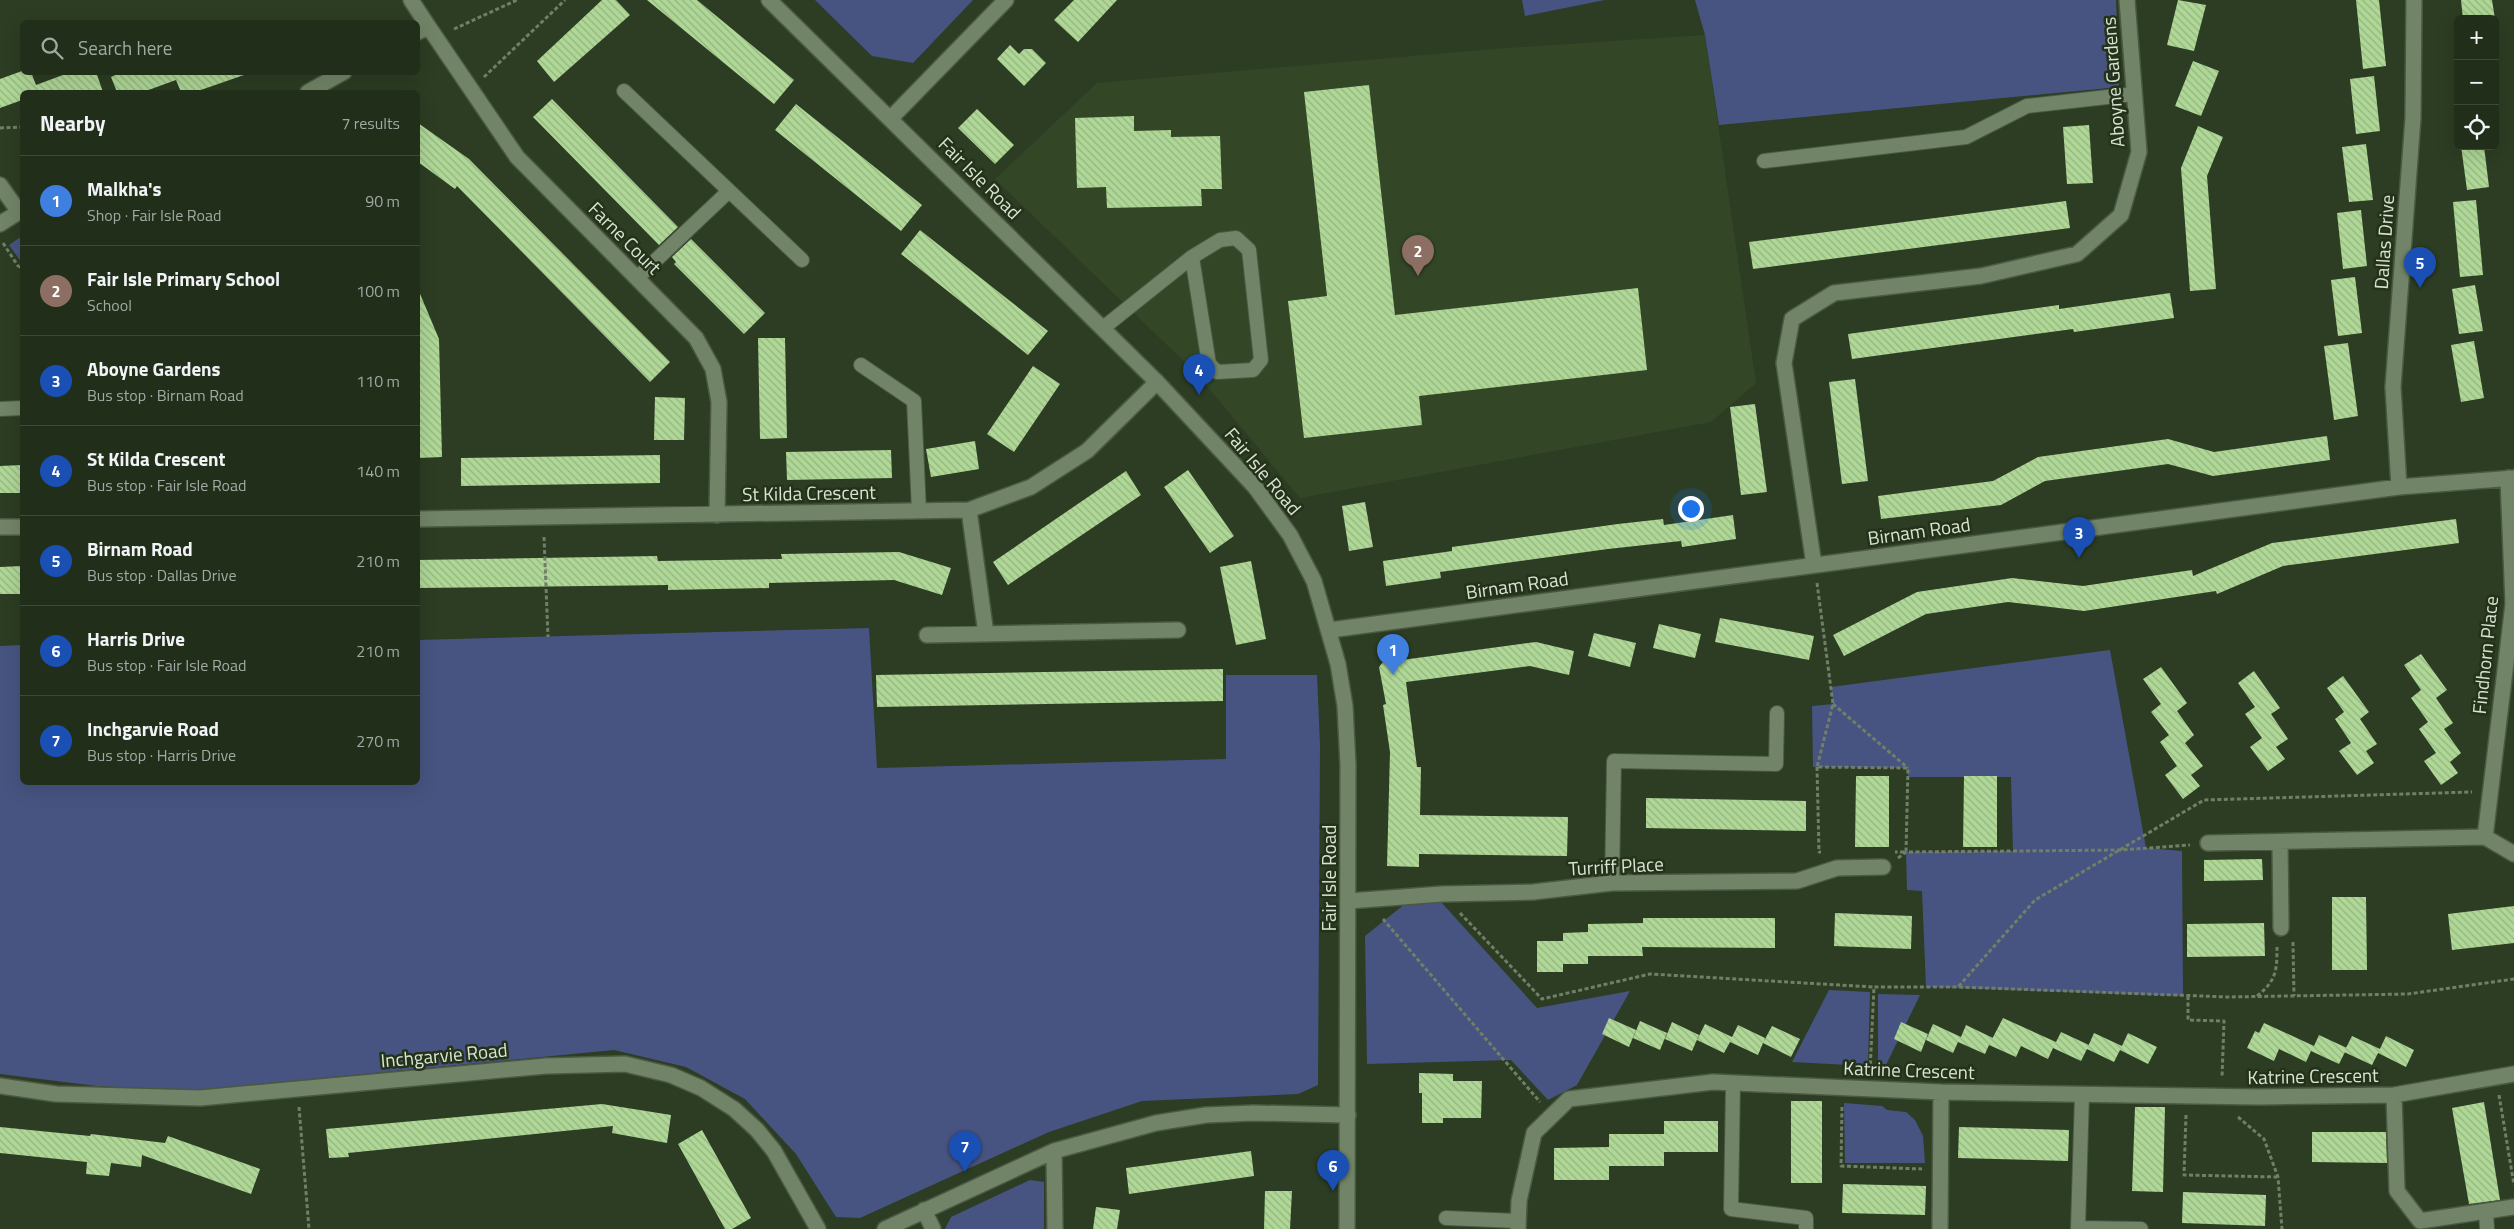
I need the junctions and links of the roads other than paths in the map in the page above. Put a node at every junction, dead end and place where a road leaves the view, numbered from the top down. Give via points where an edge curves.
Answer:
1 (411, 0) edge
2 (769, 0) edge
3 (1006, 0) edge
4 (2127, 0) edge
5 (2414, 0) edge
6 (427, 32) edge
7 (339, 75) edge
8 (312, 90) edge
9 (624, 91) dead end
10 (2134, 94) junction
11 (891, 118) junction
12 (1764, 162) dead end
13 (0, 185) edge
14 (729, 191) junction
15 (20, 210) edge
16 (20, 212) edge
17 (0, 224) edge
18 (1192, 257) junction
19 (802, 260) dead end
20 (636, 278) junction
21 (1103, 328) junction
22 (861, 365) dead end
23 (1157, 382) junction
24 (20, 408) edge
25 (0, 409) edge
26 (2511, 478) edge
27 (2399, 487) junction
28 (969, 510) junction
29 (919, 511) junction
30 (717, 515) junction
31 (420, 519) edge
32 (0, 527) edge
33 (20, 527) edge
34 (1814, 565) junction
35 (2514, 604) edge
36 (1178, 630) dead end
37 (1330, 630) junction
38 (986, 634) junction
39 (927, 635) dead end
40 (1777, 713) dead end
41 (2485, 836) junction
42 (2280, 842) junction
43 (2208, 843) road end
44 (2514, 854) edge
45 (1883, 867) road end
46 (1612, 883) junction
47 (1349, 901) junction
48 (2281, 928) road end
49 (2514, 1074) edge
50 (1733, 1083) junction
51 (0, 1086) edge
52 (1941, 1092) junction
53 (2082, 1094) junction
54 (2394, 1095) junction
55 (1348, 1115) junction
56 (1054, 1151) junction
57 (2514, 1207) edge
58 (924, 1210) junction
59 (2486, 1211) junction
60 (1446, 1218) dead end
61 (1518, 1225) edge
62 (818, 1229) edge
63 (884, 1229) edge
64 (933, 1229) edge
65 (1055, 1229) edge
66 (1347, 1229) edge
67 (1806, 1229) edge
68 (1940, 1229) edge
69 (2140, 1229) edge
70 (2487, 1229) edge

1 - 6 street, Farne Court
2 - 11 street, Fair Isle Road
3 - 11 street
4 - 10 street, Aboyne Gardens
5 - 27 street, Dallas Drive via 2413,118 2393,387
6 - 20 street, Farne Court via 517,156
7 - 8 street
9 - 14 lane
10 - 12 lane via 2027,106 1966,137
10 - 34 street, Aboyne Gardens via 2139,152 2121,215 2077,254 1981,276 1834,293 1792,319 1784,363
11 - 21 street, Fair Isle Road
13 - 15 street
14 - 19 lane
14 - 20 lane
16 - 17 street
18 - 18 lane via 1220,240 1236,238 1249,250 1261,360 1253,370 1217,372 1209,364
18 - 21 lane
20 - 30 street, Farne Court via 696,338 713,368 719,402
21 - 23 street, Fair Isle Road
22 - 29 lane via 914,401
23 - 28 street, St Kilda Crescent via 1087,451 1031,487
23 - 37 street, Fair Isle Road via 1255,487 1290,536 1314,581
24 - 25 lane
26 - 27 street, Birnam Road
26 - 35 street, Findhorn Place
27 - 34 street, Birnam Road
28 - 29 street, St Kilda Crescent
28 - 38 street
29 - 30 street, St Kilda Crescent
30 - 31 street, St Kilda Crescent
32 - 33 street
34 - 37 street, Birnam Road
35 - 41 street, Findhorn Place
36 - 38 street
37 - 47 street, Fair Isle Road via 1344,706
38 - 39 street
40 - 46 lane via 1776,764 1614,761
41 - 42 street
41 - 44 street
42 - 43 street
42 - 48 street
45 - 46 street, Turriff Place via 1837,868 1797,881
46 - 47 street, Turriff Place via 1534,892
47 - 55 street, Fair Isle Road
49 - 54 street, Katrine Crescent
50 - 52 street, Katrine Crescent
50 - 61 street, Katrine Crescent via 1713,1082 1569,1100 1534,1133 1518,1201
50 - 67 lane via 1731,1209 1806,1218
51 - 62 street, Inchgarvie Road via 56,1094 200,1098 298,1087 625,1064 671,1075 701,1088 734,1109 774,1151
52 - 53 street, Katrine Crescent
52 - 68 street
53 - 54 street, Katrine Crescent
53 - 69 lane via 2078,1228
54 - 59 street, Katrine Crescent via 2397,1192 2420,1221
55 - 56 street via 1206,1115 1156,1123
55 - 66 street, Fair Isle Road
56 - 58 street
56 - 65 street
57 - 59 street, Katrine Crescent
58 - 63 street
58 - 64 street
59 - 70 lane
60 - 61 lane

